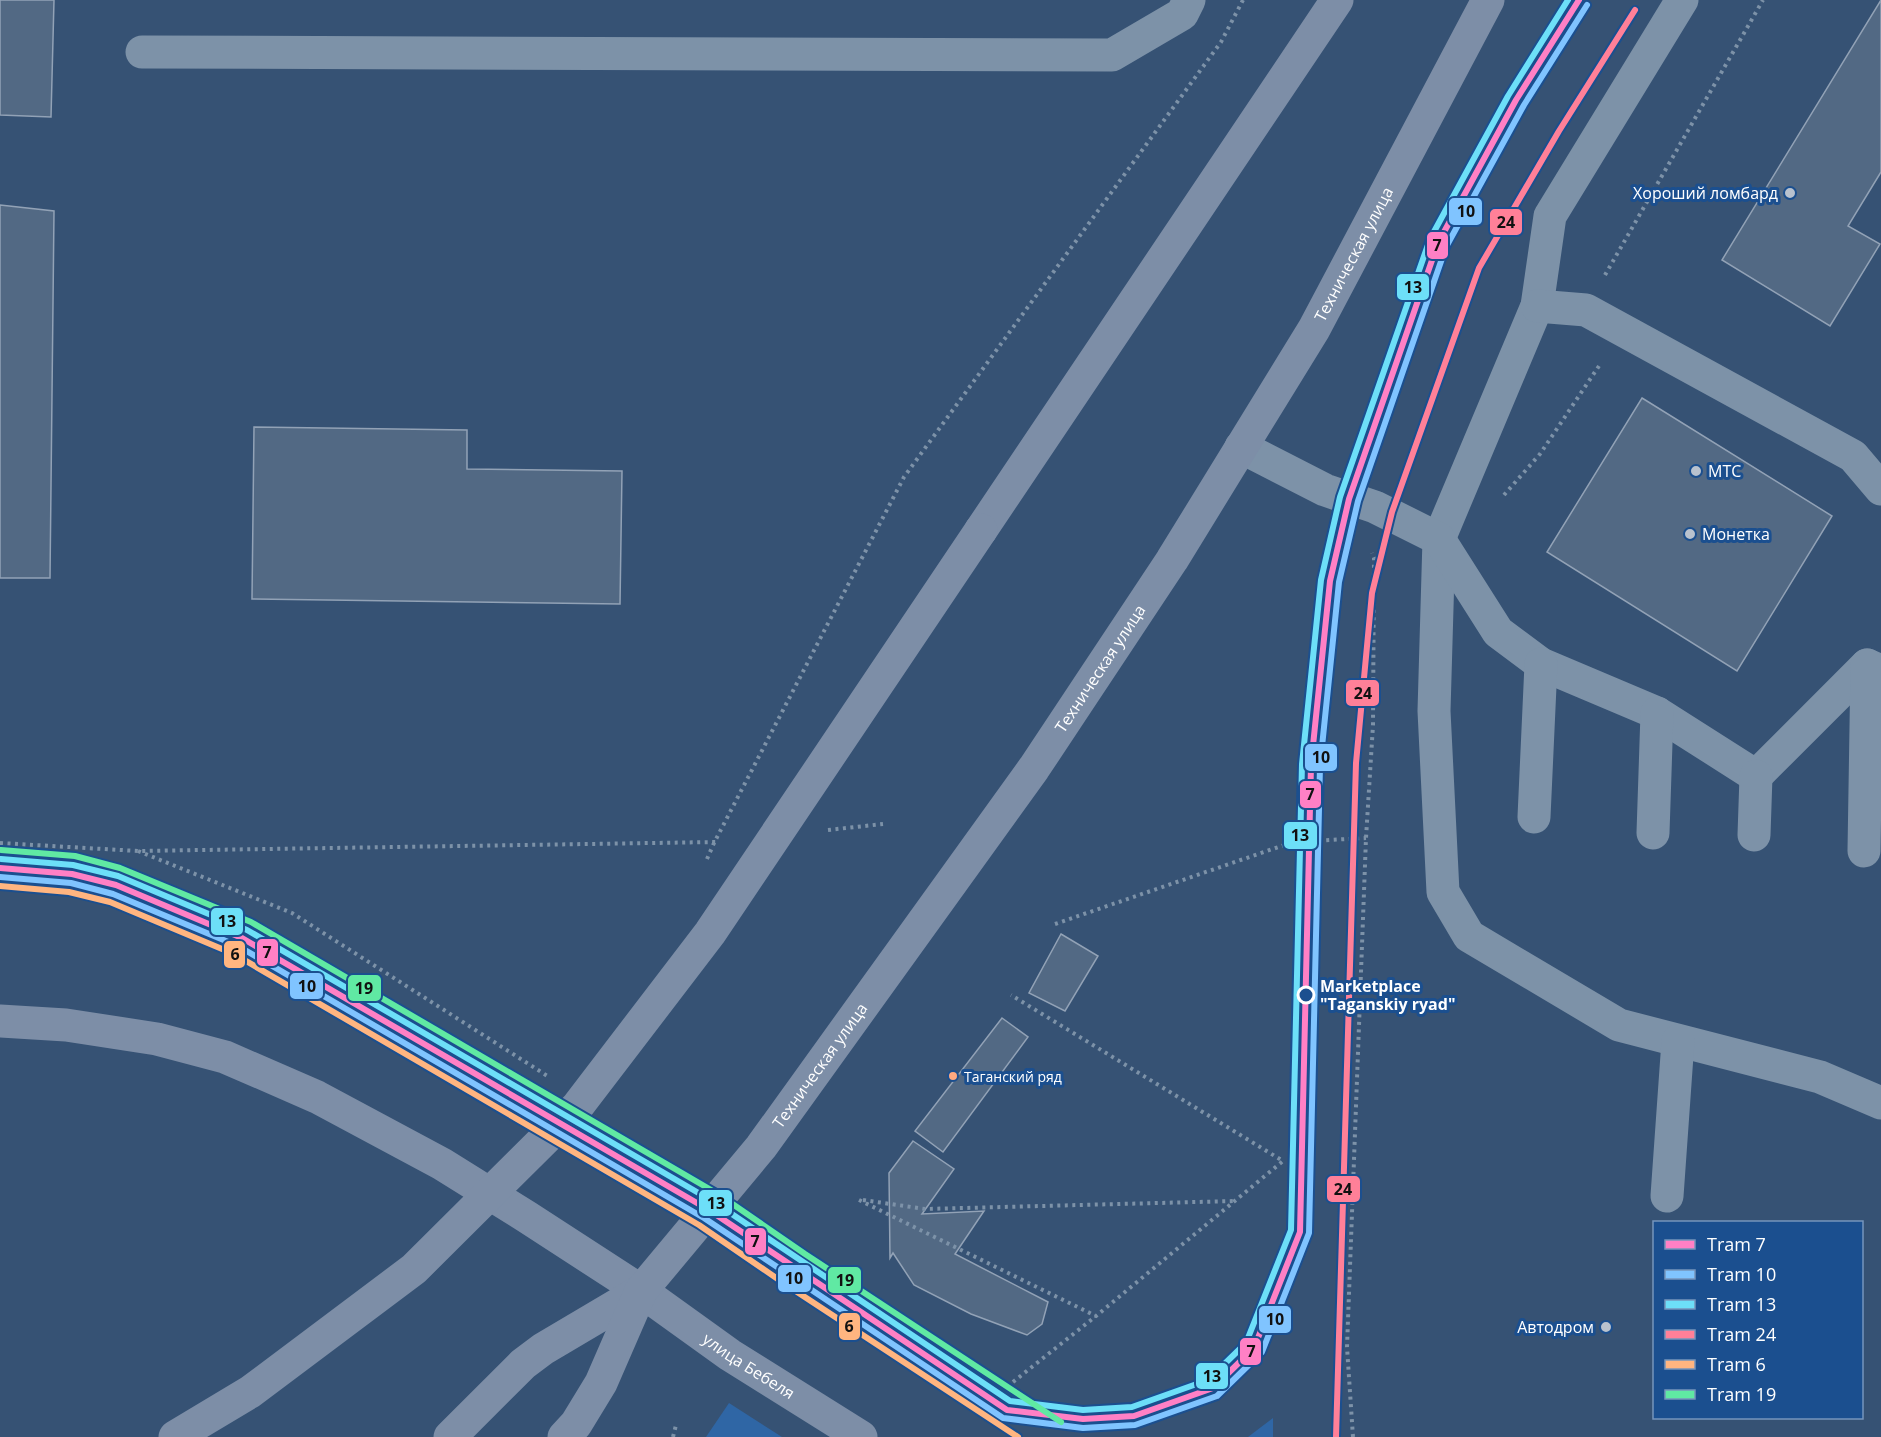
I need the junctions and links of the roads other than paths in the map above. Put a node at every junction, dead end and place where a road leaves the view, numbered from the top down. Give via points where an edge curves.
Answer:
1 (1189, 0) edge
2 (1337, 0) edge
3 (1488, 0) edge
4 (1682, 0) edge
5 (142, 52) dead end
6 (1537, 306) junction
7 (1241, 447) junction
8 (1881, 489) edge
9 (1439, 539) junction
10 (1541, 664) junction
11 (1874, 668) edge
12 (1657, 713) junction
13 (1756, 776) junction
14 (1534, 817) dead end
15 (1653, 833) dead end
16 (1754, 834) dead end
17 (1864, 851) dead end
18 (0, 1021) edge
19 (1678, 1041) junction
20 (1881, 1103) edge
21 (1667, 1196) dead end
22 (641, 1291) junction
23 (175, 1437) edge
24 (450, 1437) edge
25 (564, 1437) edge
26 (861, 1437) edge

1 - 5 lane via 1182,14 1112,55
2 - 23 main road, bridge via 710,933 577,1107 414,1269 250,1392
3 - 7 main road, Техническая улица via 1314,329
4 - 6 lane via 1550,216
6 - 8 lane via 1586,310 1853,456
6 - 9 lane
7 - 9 lane via 1325,490 1375,507
7 - 22 main road, Техническая улица via 1172,560 1034,768 761,1147
9 - 10 lane via 1498,632
9 - 19 lane via 1434,711 1443,892 1469,936 1619,1025
10 - 12 lane
10 - 14 lane
11 - 13 lane
11 - 17 lane
12 - 13 lane
12 - 15 lane
13 - 16 lane
18 - 22 main road, улица Бебеля via 66,1025 146,1037 225,1057 317,1097 442,1164
19 - 20 lane via 1820,1077
19 - 21 lane
22 - 24 main road, Техническая улица via 523,1364
22 - 25 main road, Техническая улица via 601,1383
22 - 26 main road, улица Бебеля via 730,1354

